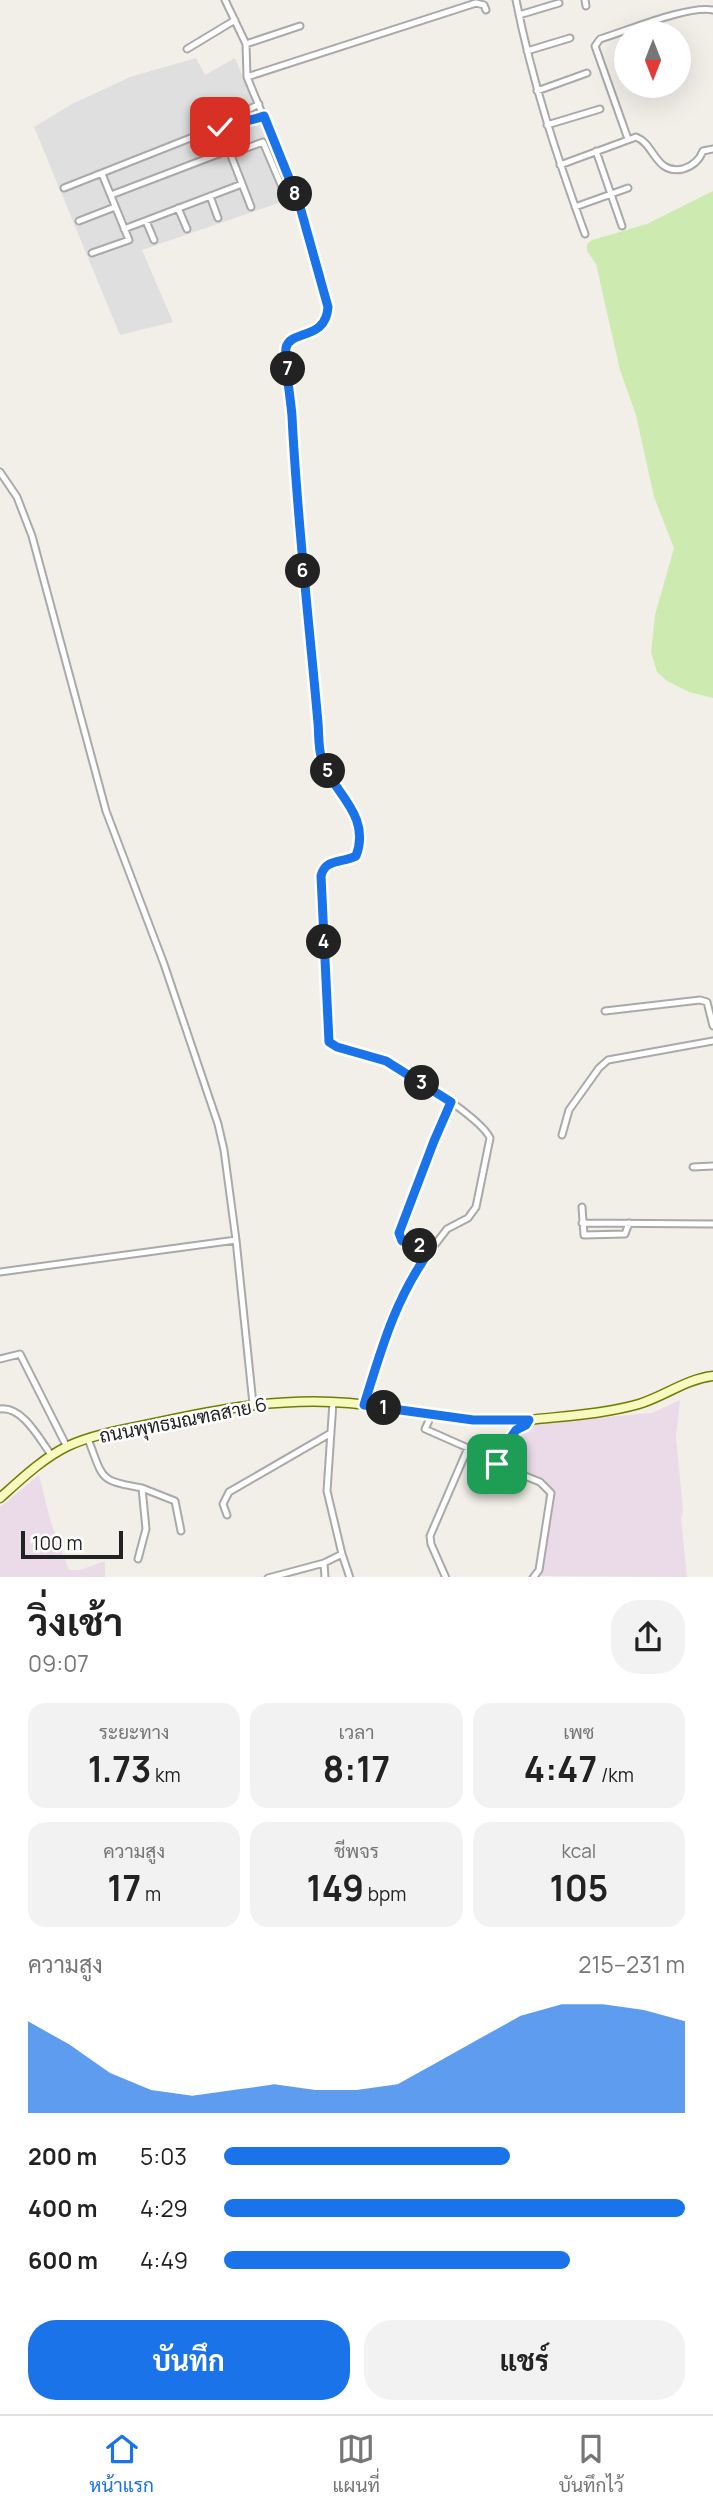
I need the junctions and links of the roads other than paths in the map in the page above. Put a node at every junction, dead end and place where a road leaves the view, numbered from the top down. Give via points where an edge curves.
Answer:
1 (225, 0) edge
2 (516, 0) edge
3 (559, 3) dead end
4 (486, 10) dead end
5 (713, 10) edge
6 (519, 15) junction
7 (235, 20) junction
8 (300, 26) dead end
9 (570, 38) dead end
10 (246, 44) junction
11 (187, 49) dead end
12 (527, 51) junction
13 (587, 73) dead end
14 (247, 77) junction
15 (537, 91) junction
16 (259, 104) junction
17 (600, 109) dead end
18 (264, 116) junction
19 (236, 120) junction
20 (547, 125) junction
21 (220, 127) junction
22 (628, 139) junction
23 (713, 149) edge
24 (596, 151) junction
25 (230, 152) junction
26 (560, 165) junction
27 (102, 174) junction
28 (242, 184) junction
29 (64, 188) dead end
30 (628, 188) dead end
31 (285, 194) dead end
32 (111, 195) junction
33 (611, 195) junction
34 (210, 196) junction
35 (251, 206) dead end
36 (115, 207) junction
37 (575, 207) junction
38 (178, 208) junction
39 (218, 218) dead end
40 (79, 221) dead end
41 (146, 221) junction
42 (622, 226) dead end
43 (124, 229) junction
44 (187, 229) dead end
45 (585, 234) dead end
46 (153, 240) dead end
47 (92, 253) dead end
48 (0, 472) edge
49 (605, 1011) dead end
50 (713, 1026) edge
51 (713, 1041) edge
52 (451, 1102) junction
53 (562, 1135) dead end
54 (713, 1166) edge
55 (693, 1167) dead end
56 (582, 1207) dead end
57 (582, 1223) junction
58 (629, 1223) junction
59 (713, 1224) edge
60 (236, 1240) junction
61 (431, 1249) junction
62 (0, 1272) edge
63 (0, 1359) edge
64 (713, 1376) edge
65 (333, 1402) junction
66 (253, 1404) junction
67 (364, 1405) junction
68 (0, 1409) edge
69 (432, 1414) junction
70 (527, 1420) junction
71 (331, 1433) junction
72 (88, 1439) junction
73 (67, 1447) junction
74 (50, 1458) junction
75 (142, 1488) junction
76 (0, 1498) edge
77 (227, 1514) dead end
78 (181, 1531) dead end
79 (342, 1554) junction
80 (138, 1559) dead end
81 (324, 1563) junction
82 (268, 1577) edge
83 (325, 1577) edge
84 (350, 1577) edge
85 (446, 1577) edge
86 (533, 1577) edge

1 - 7 street
2 - 6 street
3 - 6 street
4 - 14 street via 476,3
5 - 22 street via 673,15 596,42
6 - 12 street
7 - 10 street
7 - 11 street
8 - 10 street
9 - 12 street
10 - 14 street
12 - 15 street
13 - 15 street
14 - 16 street
15 - 20 street
16 - 18 street
16 - 19 street
17 - 20 street
18 - 19 street
18 - 52 street via 299,203 328,307 327,320 319,328 290,341 286,349 321,757 353,813 359,836 356,856 328,864 321,876 329,1042 386,1061
19 - 21 street
20 - 26 street
21 - 25 street
21 - 27 street
22 - 23 street via 643,141 669,169 691,166 703,151
22 - 24 street
24 - 26 street
24 - 33 street
25 - 28 street
25 - 31 street via 263,142
25 - 32 street
26 - 37 street
27 - 29 street
27 - 32 street
28 - 34 street
28 - 35 street
30 - 33 street
32 - 36 street
33 - 37 street
33 - 42 street
34 - 38 street
34 - 39 street
36 - 40 street
36 - 43 street
37 - 45 street
38 - 41 street
38 - 44 street
41 - 43 street
41 - 46 street
43 - 47 street via 129,240
48 - 60 street via 17,497 32,536 106,811 218,1124
49 - 50 street via 705,1000
51 - 53 street via 603,1063 569,1110
52 - 61 street via 399,1233 402,1241
52 - 61 street via 489,1133 490,1140 476,1208 447,1229
54 - 55 street
56 - 57 street
57 - 58 street
57 - 58 street via 584,1235 625,1234
58 - 59 street
60 - 62 street
60 - 66 street
61 - 67 street via 411,1276 392,1317
63 - 73 street via 20,1354
64 - 70 main road, ถนนพุทธมณฑลสาย 6 via 634,1405
65 - 66 main road, ถนนพุทธมณฑลสาย 6
65 - 67 main road, ถนนพุทธมณฑลสาย 6
65 - 71 street
66 - 72 main road, ถนนพุทธมณฑลสาย 6
67 - 69 main road, ถนนพุทธมณฑลสาย 6
68 - 74 street via 21,1416
69 - 70 main road, ถนนพุทธมณฑลสาย 6
69 - 85 street via 425,1429 468,1448 430,1536
70 - 86 street via 496,1462 540,1482 551,1493 539,1570
71 - 77 street via 229,1492 223,1504
71 - 79 street via 327,1491
72 - 73 main road, ถนนพุทธมณฑลสาย 6
72 - 75 street via 104,1477
73 - 74 main road, ถนนพุทธมณฑลสาย 6
74 - 76 main road, ถนนพุทธมณฑลสาย 6
75 - 78 street via 175,1501
75 - 80 street via 146,1529
79 - 81 street
79 - 84 street
81 - 82 street
81 - 83 street

